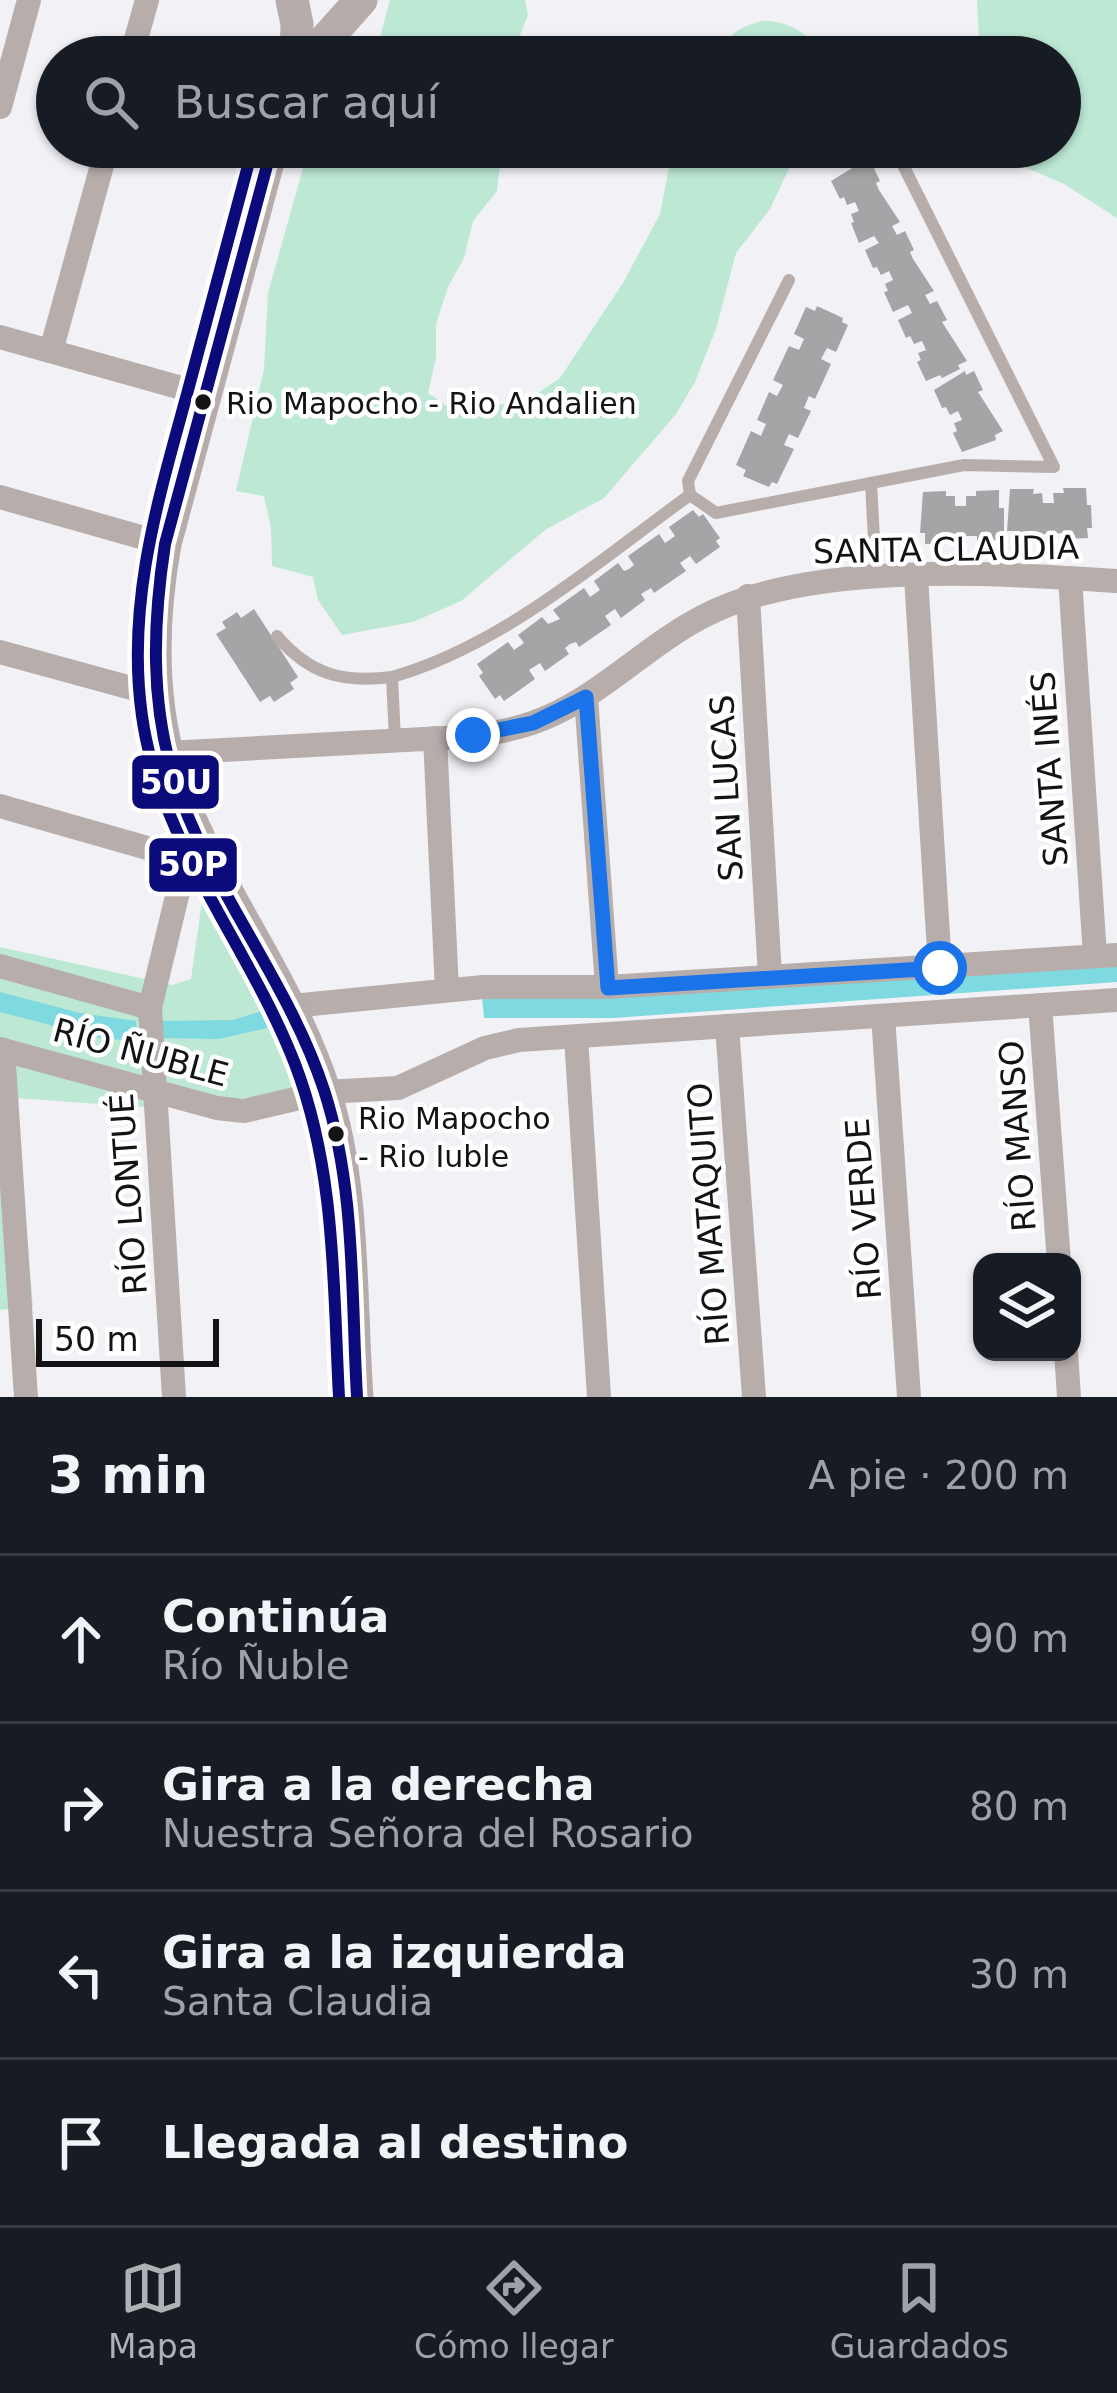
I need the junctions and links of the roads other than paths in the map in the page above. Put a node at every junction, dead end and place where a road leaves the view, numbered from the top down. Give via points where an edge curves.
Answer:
1 (29, 0) edge
2 (147, 0) edge
3 (292, 0) edge
4 (361, 0) edge
5 (137, 36) edge
6 (297, 36) edge
7 (329, 36) edge
8 (0, 107) edge
9 (100, 168) edge
10 (266, 168) edge
11 (904, 168) edge
12 (789, 280) dead end
13 (0, 337) edge
14 (51, 352) junction
15 (203, 394) junction
16 (871, 483) junction
17 (691, 495) junction
18 (0, 497) edge
19 (165, 544) junction
20 (916, 576) junction
21 (876, 578) junction
22 (1070, 578) junction
23 (1117, 581) edge
24 (748, 596) junction
25 (278, 636) dead end
26 (0, 652) edge
27 (392, 677) junction
28 (157, 695) junction
29 (586, 697) junction
30 (435, 738) junction
31 (395, 740) junction
32 (167, 752) junction
33 (0, 806) edge
34 (214, 867) junction
35 (1106, 956) edge
36 (0, 966) edge
37 (940, 968) junction
38 (770, 976) junction
39 (608, 988) junction
40 (447, 990) junction
41 (1117, 1000) edge
42 (1040, 1005) junction
43 (292, 1006) junction
44 (150, 1007) junction
45 (883, 1016) junction
46 (727, 1026) junction
47 (576, 1037) junction
48 (2, 1050) edge
49 (154, 1091) junction
50 (325, 1092) junction
51 (1058, 1253) edge
52 (11, 1331) edge
53 (1067, 1361) edge
54 (26, 1397) edge
55 (174, 1397) edge
56 (357, 1397) edge
57 (599, 1397) edge
58 (754, 1397) edge
59 (908, 1397) edge
60 (1069, 1397) edge

1 - 8 street
2 - 5 street
3 - 6 street
4 - 7 street
9 - 14 street
10 - 15 street
11 - 16 lane via 1054,467 964,465
12 - 17 lane via 688,481
13 - 14 street
14 - 15 street
15 - 19 street
16 - 17 lane via 716,513
16 - 21 lane
17 - 27 lane via 507,623
18 - 19 street
19 - 28 street
20 - 21 street, SANTA CLAUDIA
20 - 22 street, SANTA CLAUDIA
20 - 37 street
21 - 24 street, SANTA CLAUDIA
22 - 23 street, SANTA CLAUDIA
22 - 35 street, SANTA INÉS
24 - 29 street, SANTA CLAUDIA via 689,625
24 - 38 street, SAN LUCAS
25 - 27 lane via 316,669
26 - 28 street
27 - 31 lane
28 - 32 street
29 - 30 street, SANTA CLAUDIA via 508,730
29 - 39 street
30 - 31 street, SANTA CLAUDIA
30 - 40 street
31 - 32 street, SANTA CLAUDIA
32 - 34 street
33 - 34 street
34 - 43 street
34 - 44 street, RÍO LONTUÉ via 193,874 178,892
35 - 37 street
36 - 44 street, RÍO ÑUBLE
37 - 38 street
38 - 39 street
39 - 40 street
40 - 43 street
41 - 42 street, RÍO ÑUBLE
42 - 45 street, RÍO ÑUBLE
42 - 51 street, RÍO MANSO
43 - 50 street
44 - 49 street, RÍO LONTUÉ
45 - 46 street, RÍO ÑUBLE
45 - 59 street, RÍO VERDE
46 - 47 street, RÍO ÑUBLE
46 - 58 street, RÍO MATAQUITO
47 - 50 street, RÍO ÑUBLE via 503,1042 398,1088
47 - 57 street
48 - 49 street, RÍO ÑUBLE
48 - 52 street
49 - 50 street, RÍO ÑUBLE via 244,1111
49 - 55 street, RÍO LONTUÉ
50 - 56 street via 345,1219
52 - 54 street
53 - 60 street

